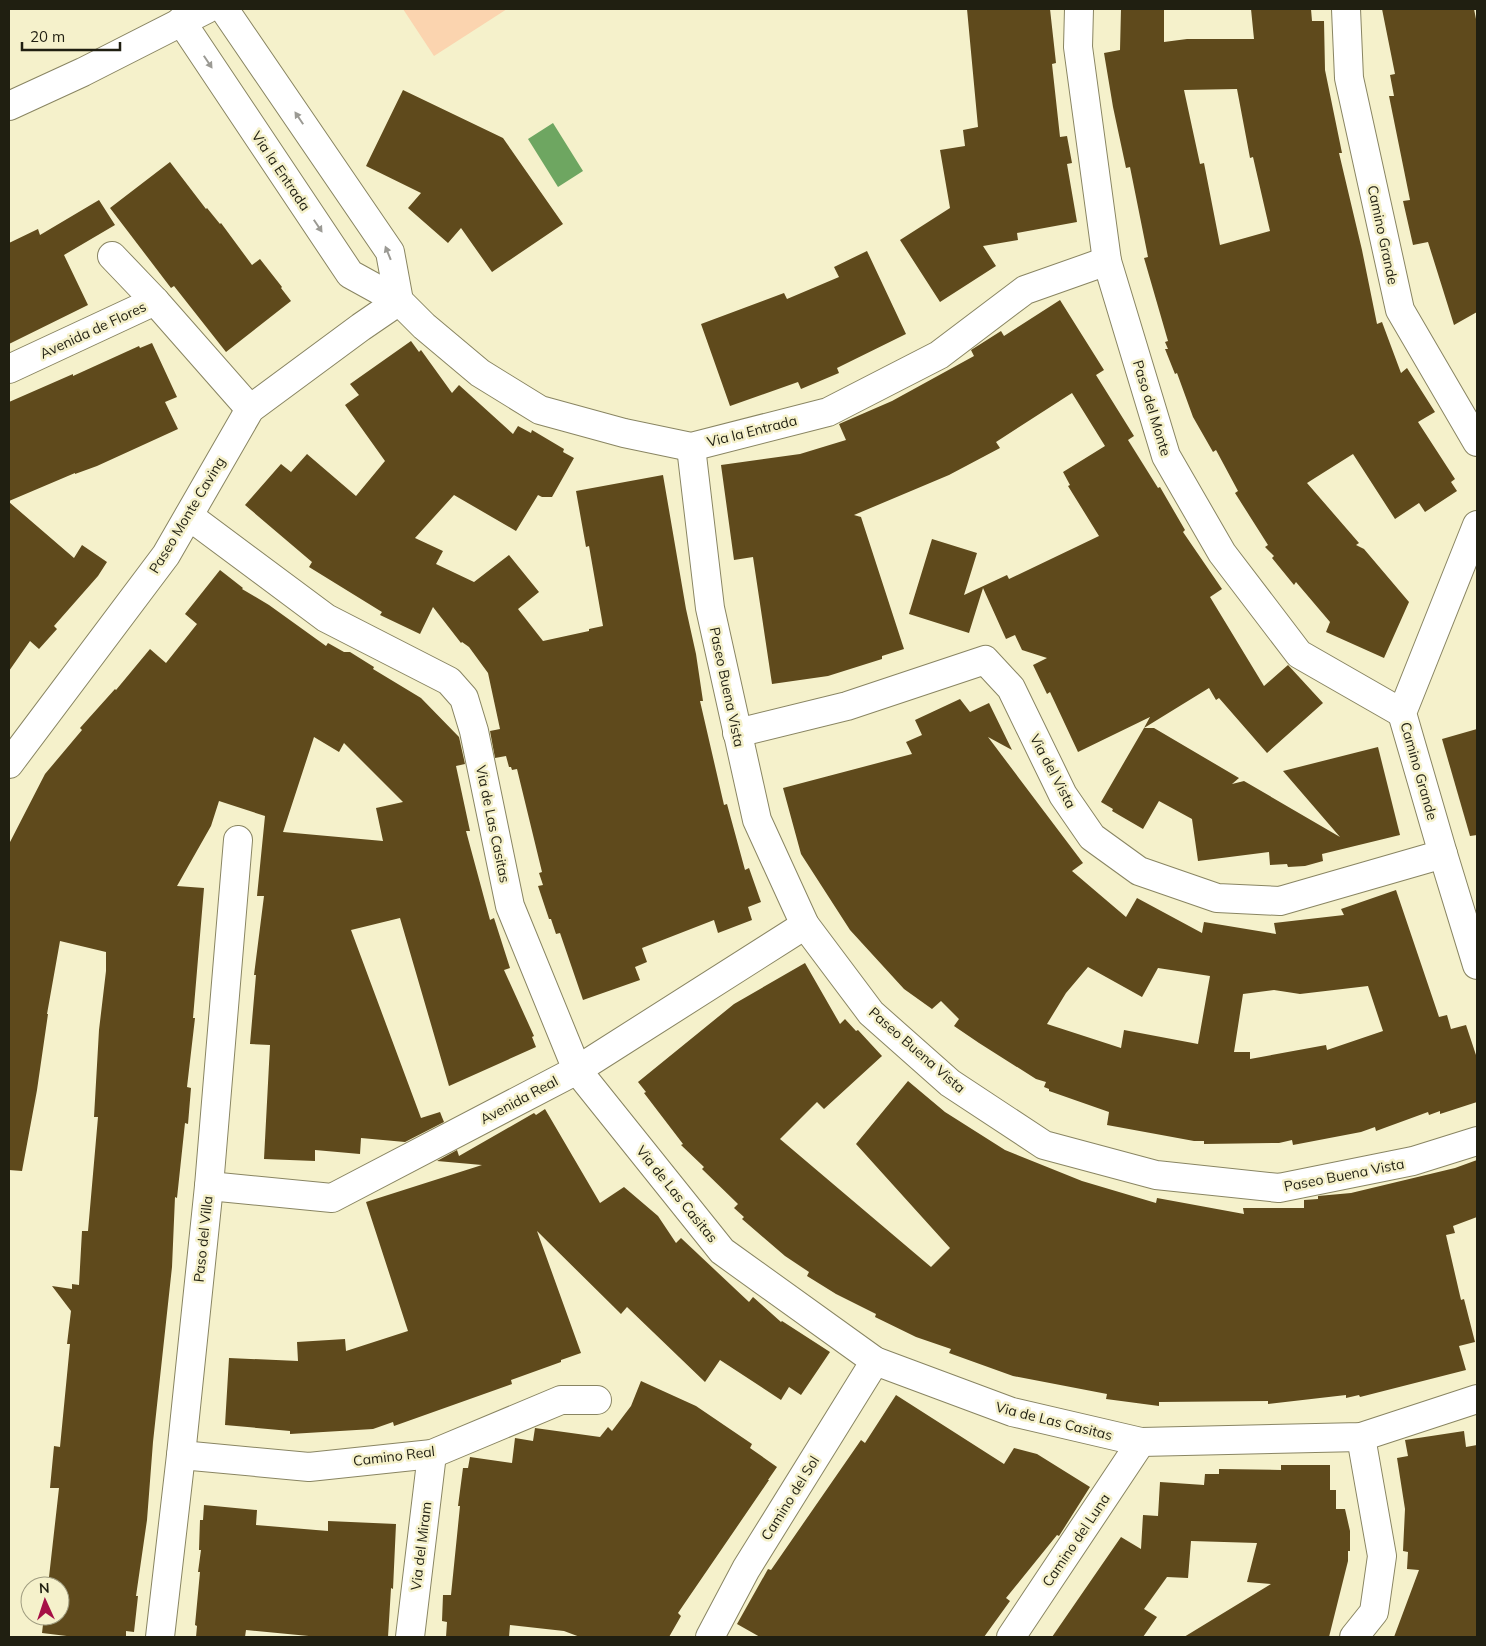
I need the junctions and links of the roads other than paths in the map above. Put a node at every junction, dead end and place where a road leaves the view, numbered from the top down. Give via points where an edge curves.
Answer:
1 (207, 9) edge
2 (224, 9) edge
3 (1079, 9) edge
4 (1346, 9) edge
5 (182, 21) junction
6 (9, 106) edge
7 (112, 256) dead end
8 (1107, 261) junction
9 (155, 301) junction
10 (399, 301) junction
11 (9, 369) edge
12 (250, 409) junction
13 (1477, 442) edge
14 (691, 447) junction
15 (188, 516) junction
16 (1477, 525) edge
17 (1402, 713) junction
18 (737, 733) junction
19 (9, 764) edge
20 (238, 840) dead end
21 (1443, 854) junction
22 (805, 925) junction
23 (1477, 965) edge
24 (577, 1070) junction
25 (1477, 1140) edge
26 (209, 1186) junction
27 (875, 1361) junction
28 (597, 1400) dead end
29 (1477, 1400) edge
30 (1362, 1437) junction
31 (1141, 1442) junction
32 (432, 1454) junction
33 (182, 1455) junction
34 (160, 1637) edge
35 (410, 1637) edge
36 (710, 1637) edge
37 (1011, 1637) edge
38 (1354, 1637) edge

1 - 5 main road
10 -> 2 main road via 390,252
3 - 8 main road, Paso del Monte via 1078,47
4 - 13 main road, Camino Grande via 1349,78 1400,310
5 - 6 main road
5 -> 10 main road, Via la Entrada via 350,274
7 - 9 main road
8 - 14 main road, Via la Entrada via 1025,290 939,354 828,412
8 - 17 main road, Paso del Monte via 1166,456 1222,553 1299,654
9 - 11 main road, Avenida de Flores
9 - 12 main road, Avenida de Flores
10 - 12 main road, Paseo Monte Caving
10 - 14 main road, Via la Entrada via 480,373 540,410
12 - 15 main road, Paseo Monte Caving
14 - 18 main road, Paseo Buena Vista via 710,608
15 - 19 main road, Paseo Monte Caving via 166,555
15 - 24 main road, Via de Las Casitas via 326,618 449,681 464,698 474,731 510,906
16 - 17 main road, Camino Grande
17 - 21 main road, Camino Grande
18 - 21 main road, Via del Vista via 847,706 985,660 1011,688 1063,795 1092,837 1139,871 1217,898 1280,901
18 - 22 main road, Paseo Buena Vista via 757,820
20 - 26 main road, Paso del Villa
21 - 23 main road, Camino Grande
22 - 24 main road, Avenida Real
22 - 25 main road, Paseo Buena Vista via 871,1013 950,1083 1044,1145 1156,1175 1279,1188 1413,1161
24 - 26 main road, Avenida Real via 332,1198
24 - 27 main road, Via de Las Casitas via 722,1251
26 - 33 main road, Paso del Villa
27 - 31 main road, Via de Las Casitas via 1012,1412
27 - 36 main road, Camino del Sol via 746,1569
28 - 32 main road, Camino Real via 561,1400
29 - 30 main road, Via de Las Casitas
30 - 31 main road, Via de Las Casitas
30 - 38 main road via 1382,1556 1374,1612
31 - 37 main road, Camino del Luna
32 - 33 main road, Camino Real via 308,1466
32 - 35 main road, Via del Miram
33 - 34 main road, Paso del Villa

